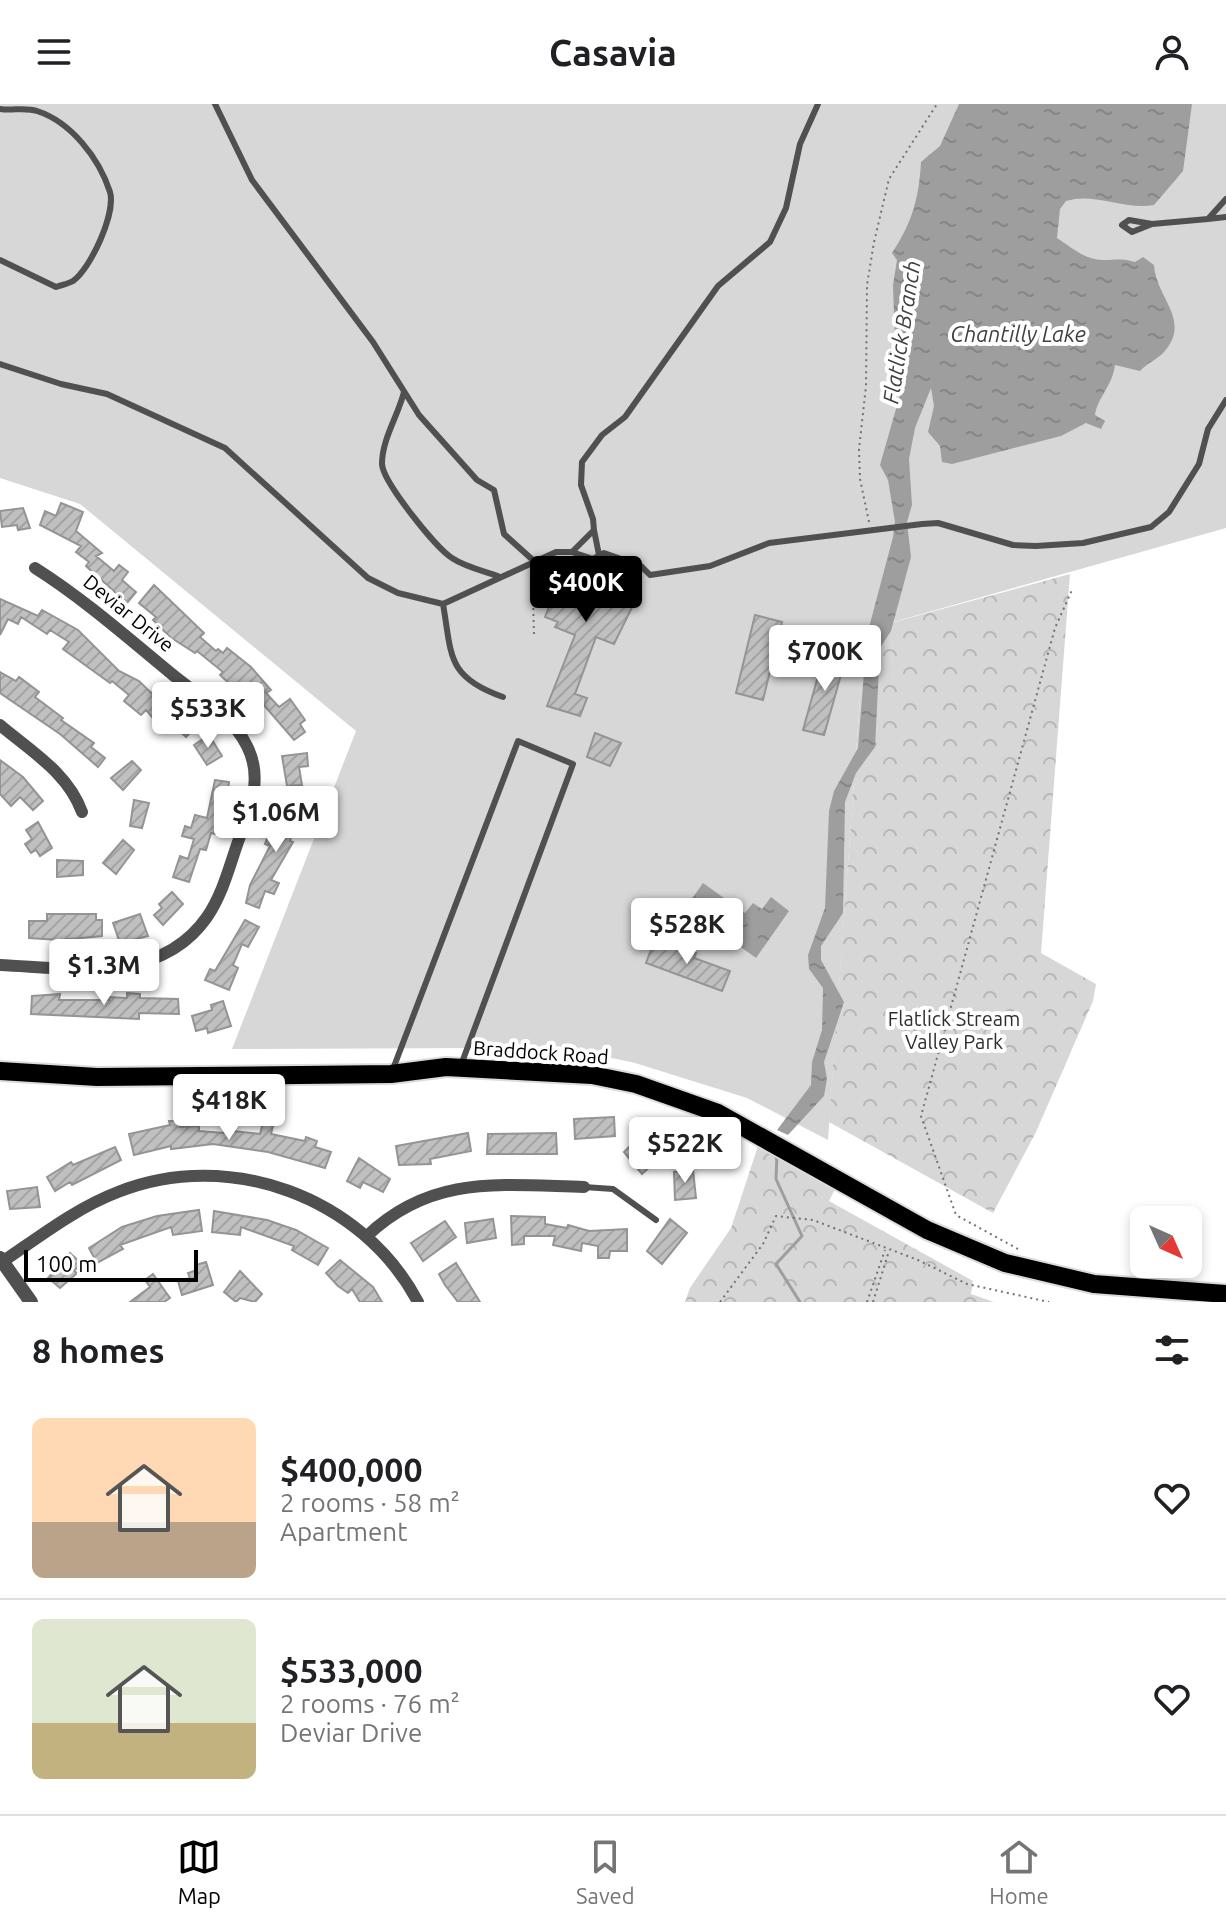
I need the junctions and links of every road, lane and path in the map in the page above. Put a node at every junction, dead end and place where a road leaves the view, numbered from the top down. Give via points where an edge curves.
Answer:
1 (215, 104) edge
2 (818, 104) edge
3 (937, 104) edge
4 (0, 109) edge
5 (1226, 199) edge
6 (1226, 217) edge
7 (1208, 219) junction
8 (1152, 224) dead end
9 (0, 260) edge
10 (0, 364) edge
11 (404, 392) junction
12 (1226, 400) edge
13 (594, 530) junction
14 (870, 531) junction
15 (572, 552) junction
16 (549, 554) junction
17 (599, 555) junction
18 (534, 561) junction
19 (35, 568) dead end
20 (499, 576) junction
21 (1072, 590) dead end
22 (443, 604) junction
23 (534, 634) dead end
24 (503, 697) dead end
25 (0, 725) edge
26 (82, 812) dead end
27 (0, 965) edge
28 (460, 1069) junction
29 (0, 1071) edge
30 (391, 1074) junction
31 (584, 1187) joint
32 (656, 1220) dead end
33 (367, 1236) junction
34 (887, 1250) junction
35 (1, 1261) edge
36 (1032, 1270) junction
37 (1226, 1294) edge
38 (31, 1302) edge
39 (418, 1302) edge
40 (720, 1302) edge
41 (867, 1302) edge
42 (873, 1302) edge
43 (1049, 1302) edge

1 - 11 lane via 252,180
2 - 13 lane via 770,242 718,286 625,417 602,435 582,462 581,485
3 - 14 path via 889,179 867,285 859,449
4 - 9 lane via 38,111 80,139 111,193 103,234 74,281 56,287
5 - 7 lane
6 - 7 lane
7 - 8 lane
10 - 22 lane via 107,394 225,448 368,578 398,593
11 - 18 lane via 443,445 494,490 504,534
11 - 20 lane via 383,449 385,475 445,553
12 - 14 lane via 1208,429 1199,464 1169,512 1151,527 1083,543 1036,546 1013,545 938,523
13 - 15 lane
13 - 17 lane
14 - 17 lane via 769,543 727,561 657,575
15 - 16 lane
15 - 17 lane via 593,559
16 - 18 lane
16 - 23 path via 533,600
18 - 20 lane
19 - 27 street, Deviar Drive via 89,605 232,723 251,755 255,784 217,898 181,945 121,968
20 - 22 lane
21 - 36 path via 1055,628 921,1116 956,1215 1013,1245
22 - 24 lane via 451,658 475,683
25 - 26 street via 65,779
28 - 30 main road, Braddock Road
28 - 30 lane via 573,764 518,741
28 - 36 main road, Braddock Road via 549,1071 636,1084 718,1113 969,1250
29 - 30 main road, Braddock Road via 97,1077
31 - 32 lane via 613,1189
31 - 33 street via 451,1189 406,1206
33 - 35 street via 297,1193 258,1180 193,1175 116,1192
33 - 39 street
34 - 40 path via 813,1220 776,1216 763,1244
34 - 41 path
34 - 42 path
34 - 43 path via 967,1284
35 - 38 street
36 - 37 main road, Braddock Road via 1094,1284

